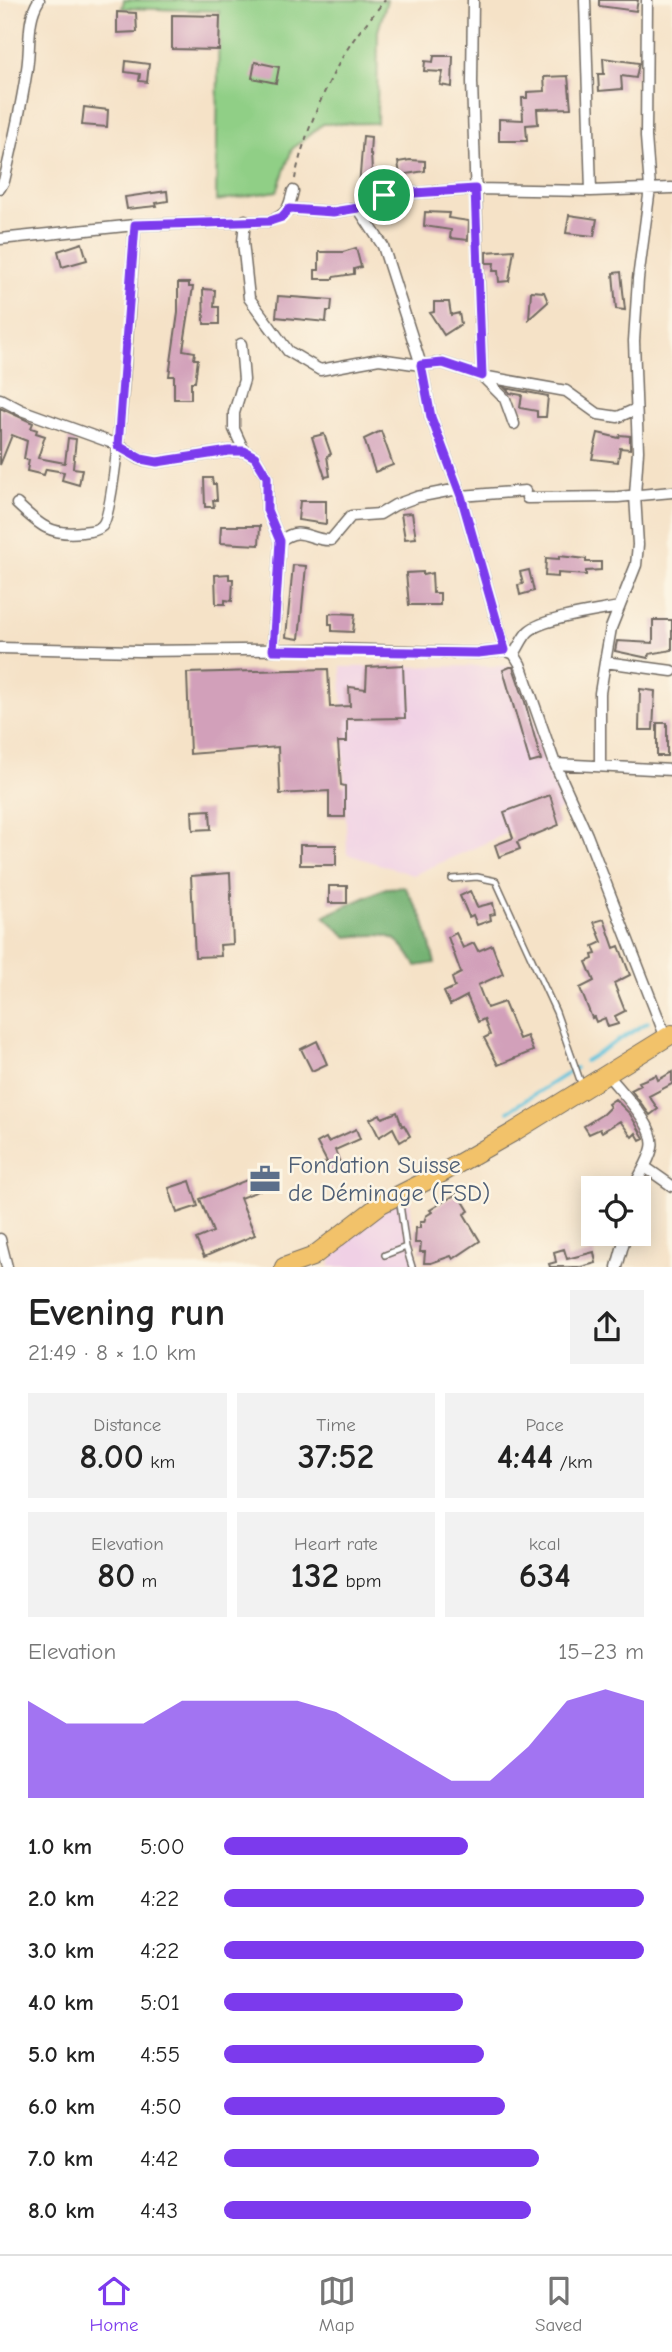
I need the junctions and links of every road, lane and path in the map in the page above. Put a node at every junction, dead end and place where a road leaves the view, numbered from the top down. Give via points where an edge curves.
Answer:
1 (39, 0) edge
2 (385, 0) edge
3 (473, 0) edge
4 (585, 0) edge
5 (647, 0) edge
6 (0, 188) edge
7 (650, 188) junction
8 (672, 188) edge
9 (475, 189) junction
10 (293, 191) joint
11 (591, 191) junction
12 (358, 208) junction
13 (289, 209) junction
14 (245, 220) junction
15 (135, 225) junction
16 (0, 239) edge
17 (241, 344) dead end
18 (421, 365) junction
19 (482, 376) junction
20 (0, 399) edge
21 (636, 409) junction
22 (514, 424) dead end
23 (118, 446) junction
24 (244, 451) junction
25 (460, 492) junction
26 (672, 492) edge
27 (635, 495) junction
28 (17, 504) dead end
29 (280, 541) junction
30 (619, 607) junction
31 (0, 648) edge
32 (273, 650) junction
33 (509, 652) junction
34 (605, 662) junction
35 (672, 671) edge
36 (555, 764) junction
37 (600, 766) junction
38 (672, 770) edge
39 (453, 879) dead end
40 (669, 1036) edge
41 (608, 1075) junction
42 (583, 1089) junction
43 (645, 1167) junction
44 (640, 1176) edge
45 (672, 1186) edge
46 (398, 1194) junction
47 (0, 1240) edge
48 (623, 1246) edge
49 (406, 1247) junction
50 (385, 1255) dead end
51 (313, 1262) edge
52 (7, 1267) edge
53 (284, 1267) edge
54 (412, 1267) edge
55 (617, 1267) edge

1 - 6 street via 32,12 23,92
2 - 10 path via 334,74 298,160
3 - 9 street
4 - 11 street
5 - 7 street
7 - 8 street
7 - 11 street
7 - 21 street via 634,341
9 - 11 street
9 - 12 street via 384,195
9 - 19 street
10 - 13 street
12 - 13 street via 333,212
12 - 18 street via 383,246
13 - 14 street via 270,221
14 - 15 street
14 - 18 street via 249,298 288,351 320,370 379,359
15 - 16 street
15 - 23 street
17 - 24 street via 244,380 234,429
18 - 19 street via 443,363
18 - 25 street via 431,417
19 - 21 street via 566,391 598,414 618,417
19 - 22 street via 505,399
20 - 23 street
21 - 27 street
23 - 24 street via 157,462
23 - 28 street via 108,517 97,530 50,531
24 - 29 street via 255,457 267,477 267,510
25 - 27 street
25 - 29 street via 417,497 380,514 351,516 331,540 292,532
25 - 33 street
26 - 27 street
27 - 30 street via 636,565
29 - 32 street
30 - 33 street via 540,625
30 - 34 street
31 - 32 street
32 - 33 street
33 - 36 street via 520,664
34 - 35 street
34 - 37 street via 600,693
36 - 37 street
36 - 40 street
37 - 38 street
39 - 42 lane via 496,881 556,1012
40 - 41 main road
41 - 42 main road
41 - 43 street via 649,1128 652,1150
42 - 46 main road
43 - 44 street
43 - 45 street
46 - 49 lane
46 - 51 main road
47 - 52 street
48 - 55 street
49 - 50 lane
49 - 54 lane
51 - 53 main road

